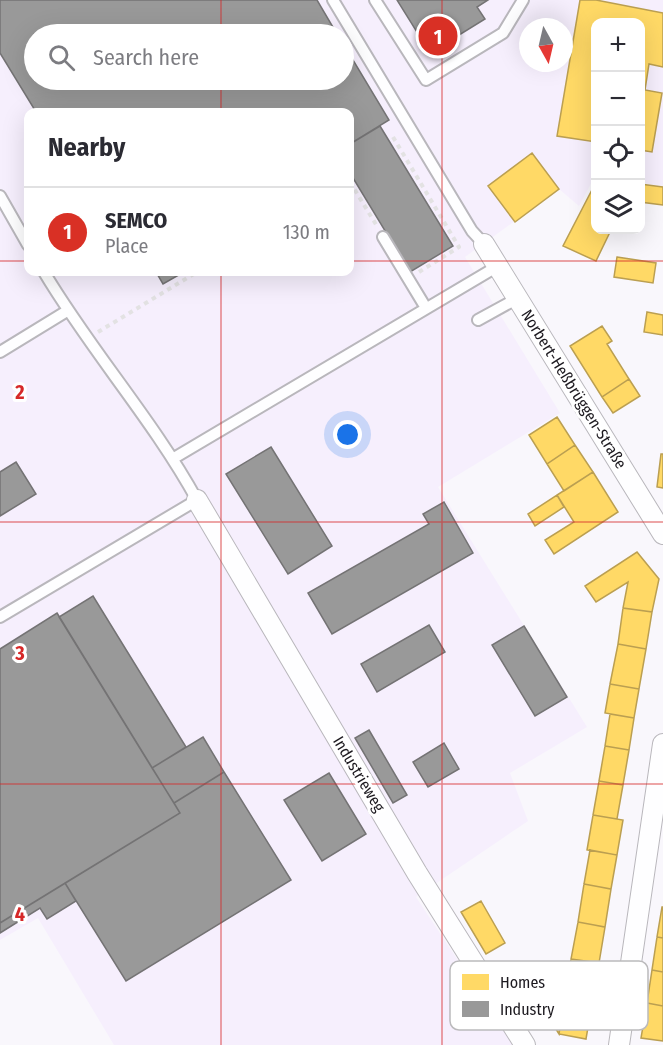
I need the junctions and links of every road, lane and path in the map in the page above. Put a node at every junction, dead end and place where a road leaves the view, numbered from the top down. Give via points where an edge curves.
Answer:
1 (333, 0) edge
2 (375, 0) edge
3 (523, 0) edge
4 (347, 24) edge
5 (354, 35) edge
6 (393, 137) dead end
7 (354, 188) edge
8 (0, 196) edge
9 (24, 237) edge
10 (384, 237) joint
11 (484, 244) joint
12 (498, 266) junction
13 (46, 276) edge
14 (191, 276) edge
15 (408, 278) junction
16 (518, 298) junction
17 (426, 308) junction
18 (67, 311) junction
19 (478, 320) dead end
20 (87, 338) junction
21 (0, 352) edge
22 (174, 458) junction
23 (197, 500) junction
24 (663, 534) edge
25 (0, 617) edge
26 (663, 744) edge
27 (472, 961) edge
28 (631, 961) edge
29 (516, 1030) edge
30 (621, 1030) edge
31 (525, 1045) edge
32 (619, 1045) edge

1 - 4 lane
2 - 3 lane via 426,80 503,33
5 - 11 lane via 472,231
6 - 15 path via 459,247
7 - 10 path
8 - 9 lane
10 - 15 lane
11 - 12 street, Norbert-Heßbrüggen-Straße
12 - 16 street, Norbert-Heßbrüggen-Straße
12 - 17 lane
13 - 18 lane
14 - 20 path
15 - 17 lane
16 - 19 lane
16 - 24 street, Norbert-Heßbrüggen-Straße
17 - 22 lane
18 - 20 lane
18 - 21 lane
20 - 22 lane
22 - 23 lane
23 - 25 lane
23 - 27 street, Industrieweg
26 - 28 street
29 - 31 street, Industrieweg
30 - 32 street

